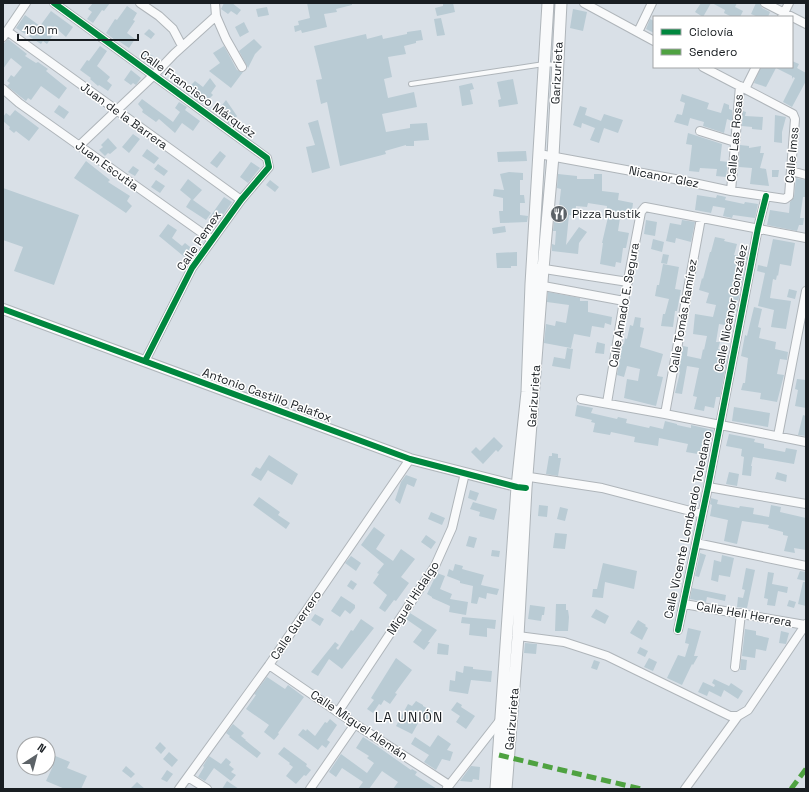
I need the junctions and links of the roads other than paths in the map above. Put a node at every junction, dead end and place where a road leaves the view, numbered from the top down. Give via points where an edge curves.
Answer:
1 (26, 3) edge
2 (54, 3) edge
3 (140, 3) edge
4 (215, 3) edge
5 (548, 3) edge
6 (561, 3) edge
7 (584, 3) edge
8 (652, 3) edge
9 (765, 3) edge
10 (789, 3) edge
11 (783, 15) edge
12 (216, 16) junction
13 (793, 19) edge
14 (806, 24) edge
15 (638, 32) junction
16 (5, 34) edge
17 (653, 40) edge
18 (182, 46) junction
19 (544, 64) junction
20 (558, 65) junction
21 (242, 67) dead end
22 (705, 68) edge
23 (755, 68) edge
24 (154, 75) junction
25 (412, 84) dead end
26 (742, 88) junction
27 (3, 89) edge
28 (116, 110) junction
29 (700, 131) dead end
30 (735, 142) junction
31 (79, 146) junction
32 (539, 154) junction
33 (553, 156) junction
34 (269, 162) joint
35 (791, 171) junction
36 (806, 174) edge
37 (731, 191) junction
38 (766, 196) junction
39 (789, 196) joint
40 (241, 200) junction
41 (701, 218) junction
42 (758, 228) junction
43 (806, 238) edge
44 (212, 240) junction
45 (538, 268) junction
46 (628, 282) junction
47 (536, 285) junction
48 (806, 291) edge
49 (624, 301) junction
50 (3, 310) edge
51 (145, 361) junction
52 (580, 399) dead end
53 (607, 403) junction
54 (665, 414) junction
55 (720, 425) junction
56 (778, 436) junction
57 (806, 442) edge
58 (410, 459) junction
59 (465, 473) junction
60 (522, 482) junction
61 (708, 487) junction
62 (806, 504) edge
63 (702, 514) junction
64 (696, 543) junction
65 (806, 566) edge
66 (684, 604) junction
67 (741, 613) junction
68 (806, 624) edge
69 (678, 630) dead end
70 (518, 636) junction
71 (269, 665) junction
72 (735, 666) dead end
73 (338, 712) junction
74 (738, 716) junction
75 (512, 717) junction
76 (500, 719) junction
77 (355, 724) junction
78 (188, 777) junction
79 (447, 787) edge
80 (179, 789) edge
81 (207, 789) edge
82 (310, 789) edge
83 (496, 789) edge
84 (506, 789) edge
85 (685, 789) edge

1 - 16 street
2 - 24 street, Calle Francisco Márquéz
3 - 18 street via 173,29
4 - 12 street
5 - 19 main road, Garizurieta
6 - 20 main road, Garizurieta
7 - 15 street
8 - 15 street
9 - 11 street
10 - 11 street
12 - 18 street
12 - 21 street
13 - 14 street
15 - 17 street
16 - 28 street, Juan de la Barrera
18 - 24 street
19 - 20 lane
19 - 25 lane
19 - 32 main road, Garizurieta
20 - 33 main road, Garizurieta
22 - 26 street
23 - 26 street
24 - 28 street
24 - 34 street, Calle Francisco Márquéz
26 - 30 street, Calle Las Rosas
26 - 35 street, Calle Imss via 793,114 796,119
27 - 31 street, Juan Escutia
28 - 31 street
28 - 40 street, Juan de la Barrera
29 - 30 street
30 - 37 street, Calle Las Rosas
31 - 44 street, Juan Escutia
32 - 33 street, Nicanor Glez
32 - 45 main road, Garizurieta
33 - 37 street, Nicanor Glez
33 - 45 main road, Garizurieta
34 - 40 street, Calle Pemex via 269,167
35 - 36 street
35 - 39 street, Calle Imss
37 - 38 street, Nicanor Glez
38 - 39 street, Nicanor Glez via 785,199
38 - 42 street, Calle Nicanor González
40 - 44 street, Calle Pemex
41 - 42 street
41 - 46 street, Calle Amado E. Segura via 645,207 641,212
41 - 54 street, Calle Tomás Ramírez
42 - 43 street
42 - 55 street, Calle Nicanor González
44 - 51 street, Calle Pemex via 192,268
45 - 46 street
45 - 47 main road, Garizurieta
46 - 49 street, Calle Amado E. Segura
47 - 49 street
47 - 60 main road, Garizurieta
48 - 56 street
49 - 53 street, Calle Amado E. Segura
50 - 51 street, Antonio Castillo Palafox
51 - 58 street, Antonio Castillo Palafox
52 - 53 street
53 - 54 street
54 - 55 street
55 - 56 street
55 - 61 street, Calle Vicente Lombardo Toledano
56 - 57 street
58 - 59 street, Antonio Castillo Palafox
58 - 71 street, Calle Guerrero
59 - 60 street, Antonio Castillo Palafox
59 - 73 street, Miguel Hidalgo via 452,528 435,566
60 - 63 street via 602,488
60 - 70 main road, Garizurieta
60 - 76 main road, Garizurieta
61 - 62 street
61 - 63 street, Calle Vicente Lombardo Toledano
63 - 64 street, Calle Vicente Lombardo Toledano
64 - 65 street
64 - 66 street, Calle Vicente Lombardo Toledano
66 - 67 street, Calle Heli Herrera
66 - 69 street, Calle Vicente Lombardo Toledano
67 - 68 street, Calle Heli Herrera
67 - 72 street
68 - 74 street via 748,710
70 - 74 street via 564,642 607,656 730,716
70 - 75 main road, Garizurieta
71 - 73 street, Calle Miguel Alemán
71 - 78 street, Calle Guerrero
73 - 77 street, Calle Miguel Alemán
74 - 85 street
75 - 76 street
75 - 84 main road, Garizurieta
76 - 79 street
76 - 83 main road, Garizurieta
77 - 79 street, Calle Miguel Alemán
77 - 82 street
78 - 80 street, Calle Guerrero
78 - 81 street

